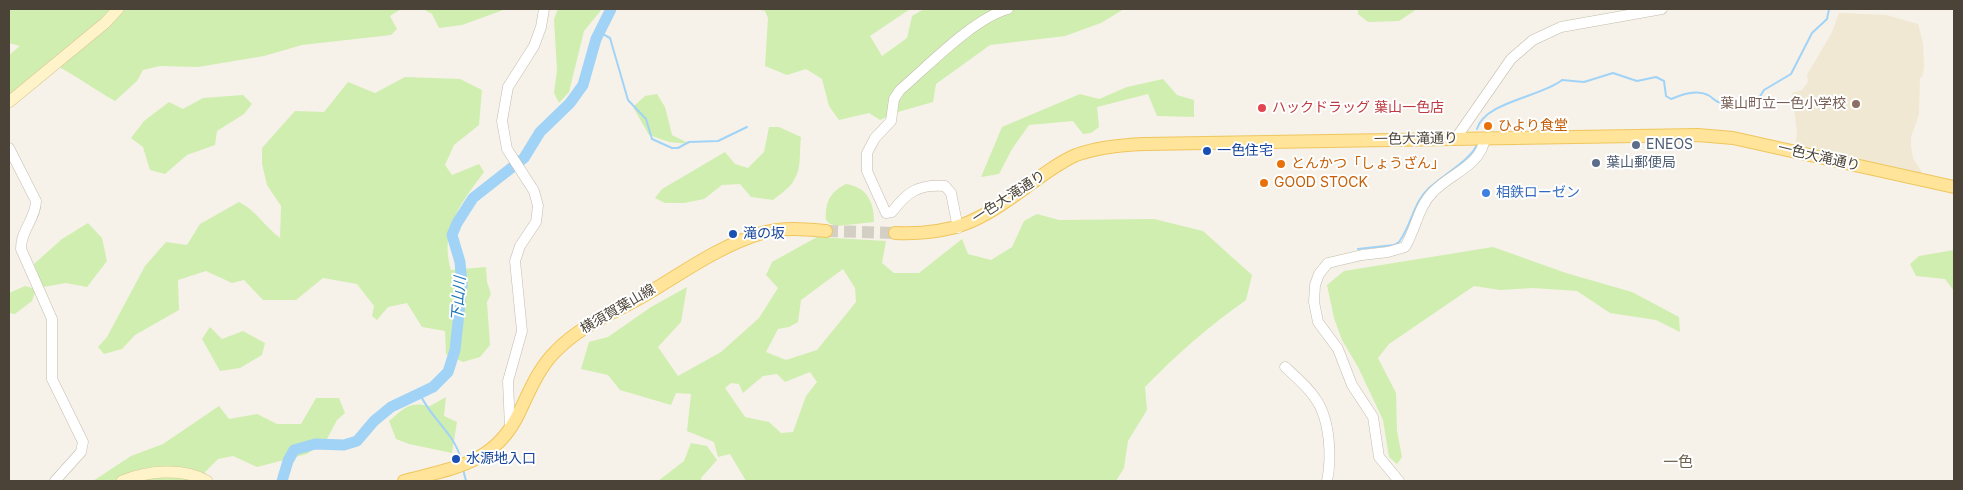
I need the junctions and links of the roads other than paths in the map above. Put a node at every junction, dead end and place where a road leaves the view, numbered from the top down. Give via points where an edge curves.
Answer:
1 (118, 9) edge
2 (544, 9) edge
3 (1008, 9) edge
4 (1662, 9) edge
5 (9, 102) edge
6 (1456, 138) junction
7 (1485, 138) junction
8 (9, 148) edge
9 (1954, 187) edge
10 (958, 228) junction
11 (826, 231) tunnel mouth
12 (895, 234) tunnel mouth
13 (1285, 367) dead end
14 (510, 428) junction
15 (55, 481) edge
16 (122, 481) edge
17 (207, 481) edge
18 (404, 481) edge
19 (1327, 481) edge
20 (1399, 481) edge

1 - 5 main road
2 - 14 street via 534,46 506,94 503,133 512,158 537,198 538,213 515,261 522,331 508,381
3 - 10 street via 975,26 900,90 894,99 891,121 874,138 866,153 867,171 886,213 892,212 913,190 945,186 951,193
4 - 6 street via 1561,27 1533,40 1511,59
6 - 7 main road, 一色大滝通り
6 - 10 main road, 一色大滝通り via 1110,146 1076,156 1054,167 984,216
7 - 9 main road, 一色大滝通り via 1716,136
7 - 20 street via 1475,161 1446,180 1427,198 1405,247 1328,263 1322,268 1315,285 1318,322 1338,349 1352,385 1373,417 1379,457
8 - 15 street via 36,201 21,249 52,319 52,379 83,442 81,452
10 - 12 main road, 一色大滝通り
11 - 14 main road, 横須賀葉山線 via 787,229 744,239 584,328 554,352
13 - 19 street via 1307,388 1322,410 1328,446
14 - 18 main road, 横須賀葉山線 via 483,456 468,464
16 - 17 main road via 169,472

